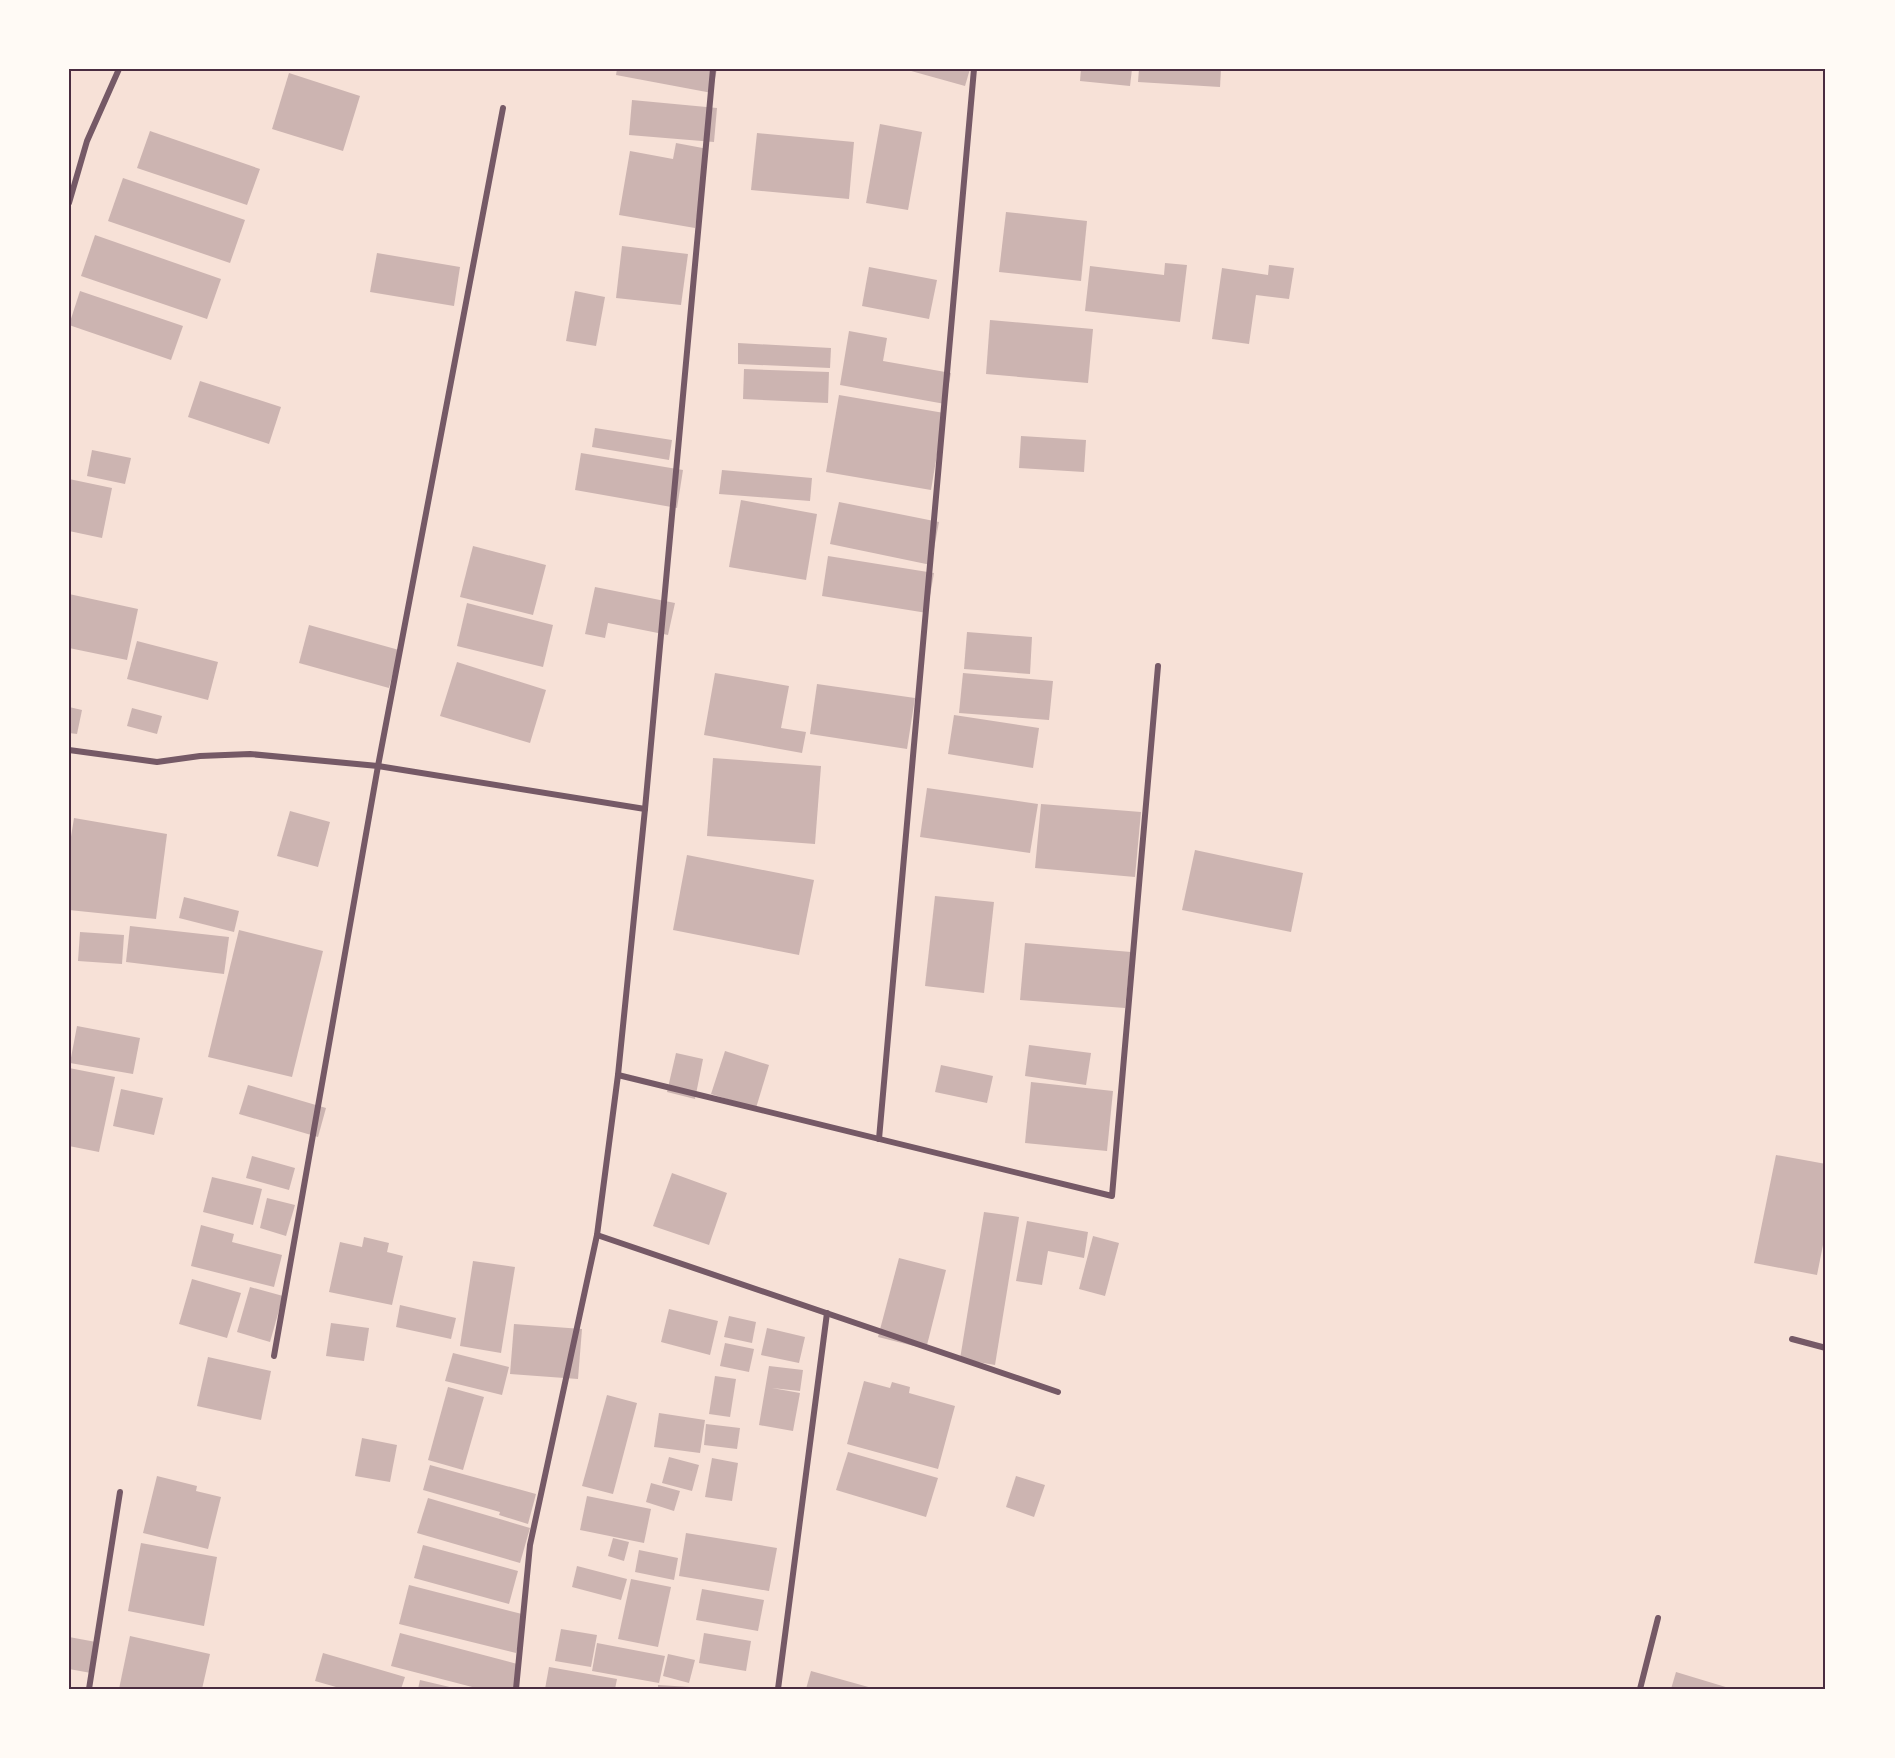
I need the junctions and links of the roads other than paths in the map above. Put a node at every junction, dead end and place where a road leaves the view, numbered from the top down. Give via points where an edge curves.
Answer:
1 (119, 69) edge
2 (713, 69) edge
3 (974, 69) edge
4 (503, 108) dead end
5 (69, 203) edge
6 (1158, 666) dead end
7 (69, 750) edge
8 (378, 766) junction
9 (645, 809) junction
10 (618, 1075) junction
11 (879, 1139) junction
12 (597, 1235) junction
13 (827, 1313) junction
14 (1792, 1339) dead end
15 (1826, 1348) edge
16 (274, 1356) dead end
17 (1058, 1392) dead end
18 (120, 1492) dead end
19 (1658, 1618) dead end
20 (89, 1689) edge
21 (516, 1689) edge
22 (778, 1689) edge
23 (1640, 1689) edge

1 - 5 street via 87,141
2 - 9 street
3 - 11 street
4 - 8 street
6 - 11 street via 1112,1196
7 - 8 street via 157,762 250,754
8 - 9 street
8 - 16 street
9 - 10 street
10 - 11 street
10 - 12 street
12 - 13 street
12 - 21 street via 530,1545
13 - 17 street
13 - 22 street
14 - 15 street
18 - 20 street
19 - 23 street

